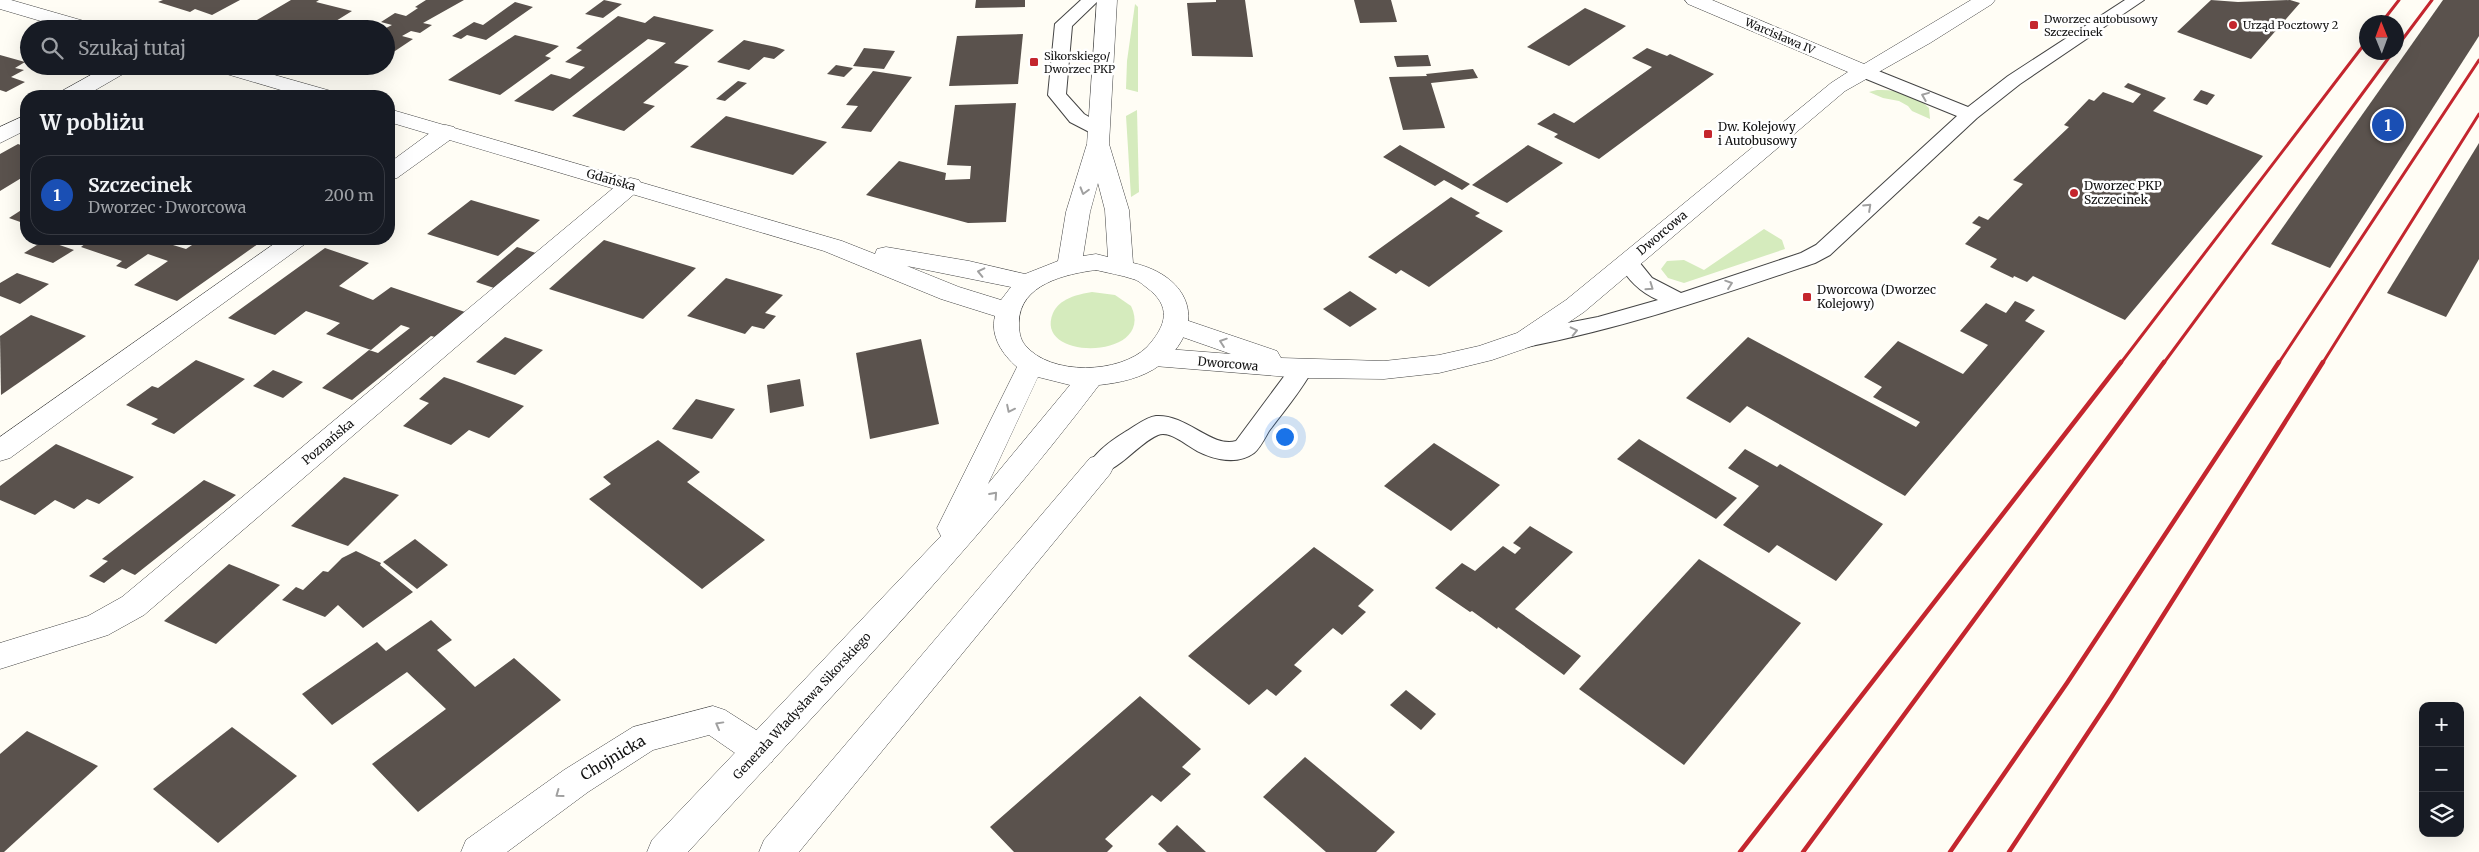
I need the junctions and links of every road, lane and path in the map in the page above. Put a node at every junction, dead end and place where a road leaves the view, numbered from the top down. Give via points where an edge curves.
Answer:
1 (1091, 0) edge
2 (1108, 0) edge
3 (1695, 0) edge
4 (1985, 0) edge
5 (2136, 0) edge
6 (0, 2) edge
7 (61, 20) edge
8 (1865, 72) junction
9 (107, 75) edge
10 (251, 75) edge
11 (81, 90) edge
12 (302, 90) edge
13 (1970, 114) junction
14 (395, 117) edge
15 (20, 124) edge
16 (446, 132) junction
17 (0, 136) edge
18 (1099, 138) junction
19 (395, 169) edge
20 (631, 185) junction
21 (289, 245) edge
22 (833, 246) junction
23 (1628, 262) junction
24 (1121, 264) junction
25 (1069, 265) junction
26 (1029, 283) junction
27 (1680, 300) junction
28 (1008, 311) junction
29 (1177, 326) junction
30 (1526, 339) junction
31 (1154, 357) junction
32 (1031, 366) junction
33 (1302, 370) junction
34 (1089, 379) junction
35 (0, 451) edge
36 (1100, 466) joint
37 (938, 558) junction
38 (0, 656) edge
39 (760, 751) junction
40 (480, 852) edge
41 (665, 852) edge
42 (777, 852) edge

1 - 18 lane via 1064,24 1057,95
2 - 18 street
3 - 8 street, Warcisława IV
4 - 8 street, Dworcowa
5 - 13 lane via 2014,80
6 - 7 street
13 -> 8 lane
8 - 23 street, Dworcowa via 1838,87
9 - 11 street
10 - 12 street
27 -> 13 lane via 1808,258 1823,250
14 - 16 street, Gdańska
15 - 17 street
16 - 19 street
16 - 20 street, Gdańska
18 - 24 street via 1117,210
18 -> 25 street via 1078,212
20 - 22 street, Gdańska
20 - 38 street, Poznańska via 133,606 97,626
21 - 35 street
26 -> 22 street, Gdańska via 969,269
22 - 28 street, Gdańska via 950,293
23 -> 27 lane via 1647,286
23 - 30 street, Dworcowa via 1575,306
24 - 25 street
24 - 29 street via 1147,273 1166,287 1177,305
25 - 26 street
26 - 28 street via 1016,296
30 -> 27 lane via 1572,332
28 - 32 street via 1005,326 1008,340 1017,354
29 - 31 street via 1169,342
33 -> 29 street, Dworcowa
30 - 33 street, Dworcowa via 1483,354 1439,364 1384,370
31 - 33 street, Dworcowa
31 - 34 street via 1135,369
32 - 34 street via 1058,376
32 -> 37 street, Generała Władysława Sikorskiego
33 - 36 lane via 1245,447 1222,452 1208,448 1176,428 1156,425 1125,444
37 -> 34 street, Generała Władysława Sikorskiego via 1039,445
36 - 42 street
37 - 39 street, Generała Władysława Sikorskiego via 905,598
39 -> 40 street, Chojnicka via 713,720 645,737 576,781
39 - 41 street, Generała Władysława Sikorskiego

